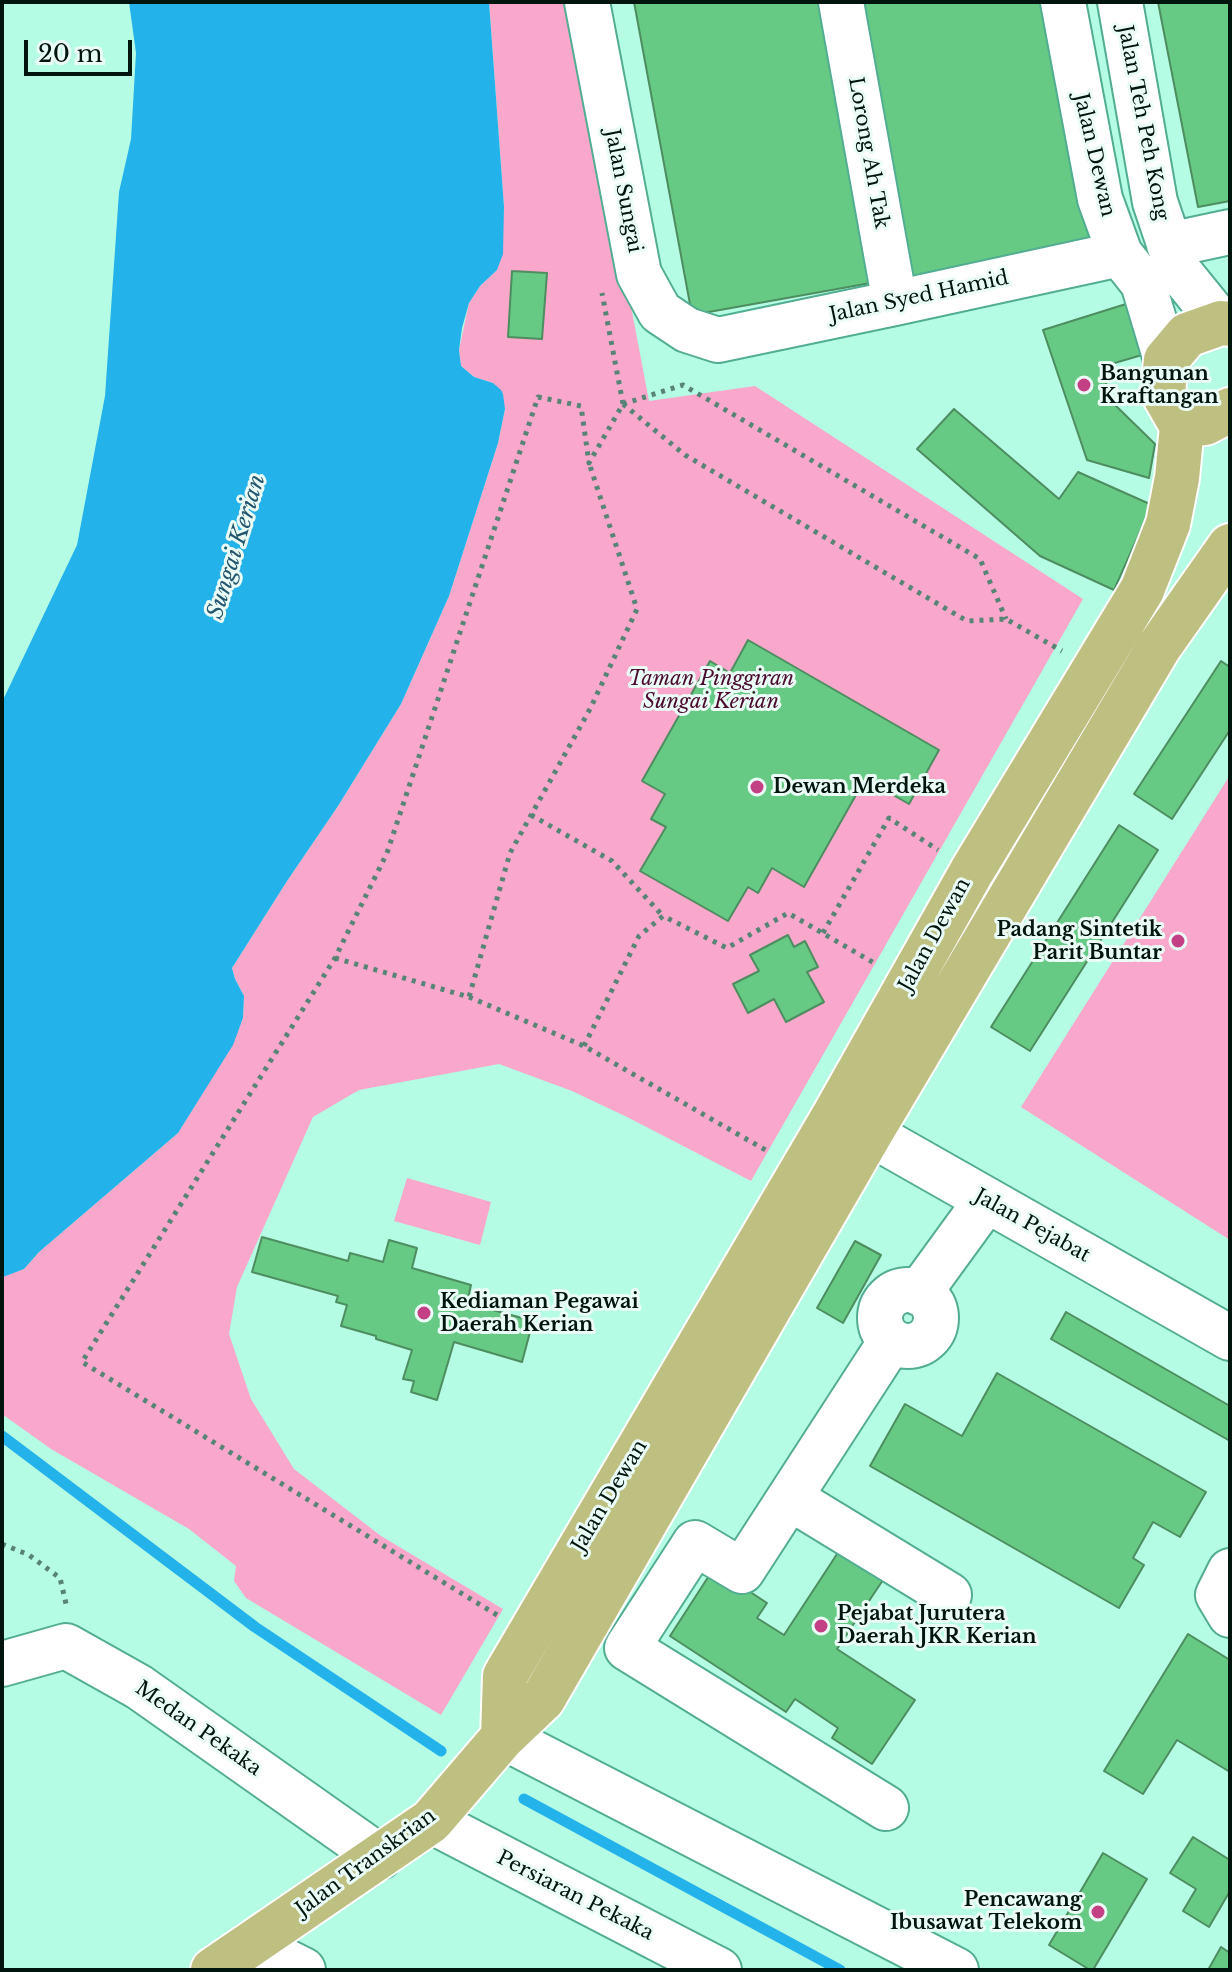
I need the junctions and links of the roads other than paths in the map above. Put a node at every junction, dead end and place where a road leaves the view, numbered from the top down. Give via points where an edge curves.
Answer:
1 (587, 2) edge
2 (841, 2) edge
3 (1063, 2) edge
4 (1120, 2) edge
5 (1230, 232) edge
6 (1169, 245) junction
7 (1120, 254) junction
8 (895, 303) junction
9 (1225, 324) edge
10 (718, 340) joint
11 (1166, 360) junction
12 (1230, 410) edge
13 (1182, 426) junction
14 (1230, 546) edge
15 (972, 871) junction
16 (1012, 895) junction
17 (852, 1124) junction
18 (986, 1201) junction
19 (1230, 1338) edge
20 (790, 1498) junction
21 (1230, 1571) edge
22 (949, 1595) dead end
23 (1230, 1615) edge
24 (2, 1664) edge
25 (503, 1737) junction
26 (886, 1808) dead end
27 (431, 1821) junction
28 (380, 1857) junction
29 (251, 1944) junction
30 (213, 1970) edge
31 (303, 1970) edge
32 (719, 1970) edge
33 (956, 1970) edge

1 - 10 street, Jalan Sungai via 639,274 660,312 687,330
2 - 8 street, Lorong Ah Tak
3 - 7 street, Jalan Dewan via 1100,199
4 - 6 street, Jalan Teh Peh Kong via 1155,202
5 - 6 street
6 - 9 street, Jalan Teh Peh Kong via 1178,270
7 - 8 street, Jalan Syed Hamid
7 - 11 street, Jalan Dewan via 1143,283
8 - 10 street, Jalan Syed Hamid
9 - 11 main road via 1187,335
11 - 13 main road, Jalan Dewan via 1163,393
12 - 13 main road via 1205,423
13 - 15 main road, Jalan Dewan via 1168,524 1142,590
14 - 16 main road, Jalan Dewan via 1159,647
15 - 16 main road
15 - 17 main road, Jalan Dewan
16 - 17 main road, Jalan Dewan
17 - 18 street, Jalan Pejabat
17 - 25 main road, Jalan Dewan via 543,1699
17 - 25 main road, Jalan Dewan via 505,1676
18 - 19 street, Jalan Pejabat
18 - 20 street via 919,1293 895,1293 883,1304 881,1328 891,1341
20 - 22 street
20 - 26 street via 742,1571 695,1543 627,1648
21 - 23 street via 1218,1595
24 - 28 street, Medan Pekaka via 66,1646 139,1687
25 - 27 main road, Jalan Transkrian
25 - 33 street
27 - 28 main road, Jalan Transkrian
27 - 32 street, Persiaran Pekaka
28 - 29 main road, Jalan Transkrian
29 - 30 main road, Jalan Transkrian
29 - 31 street

